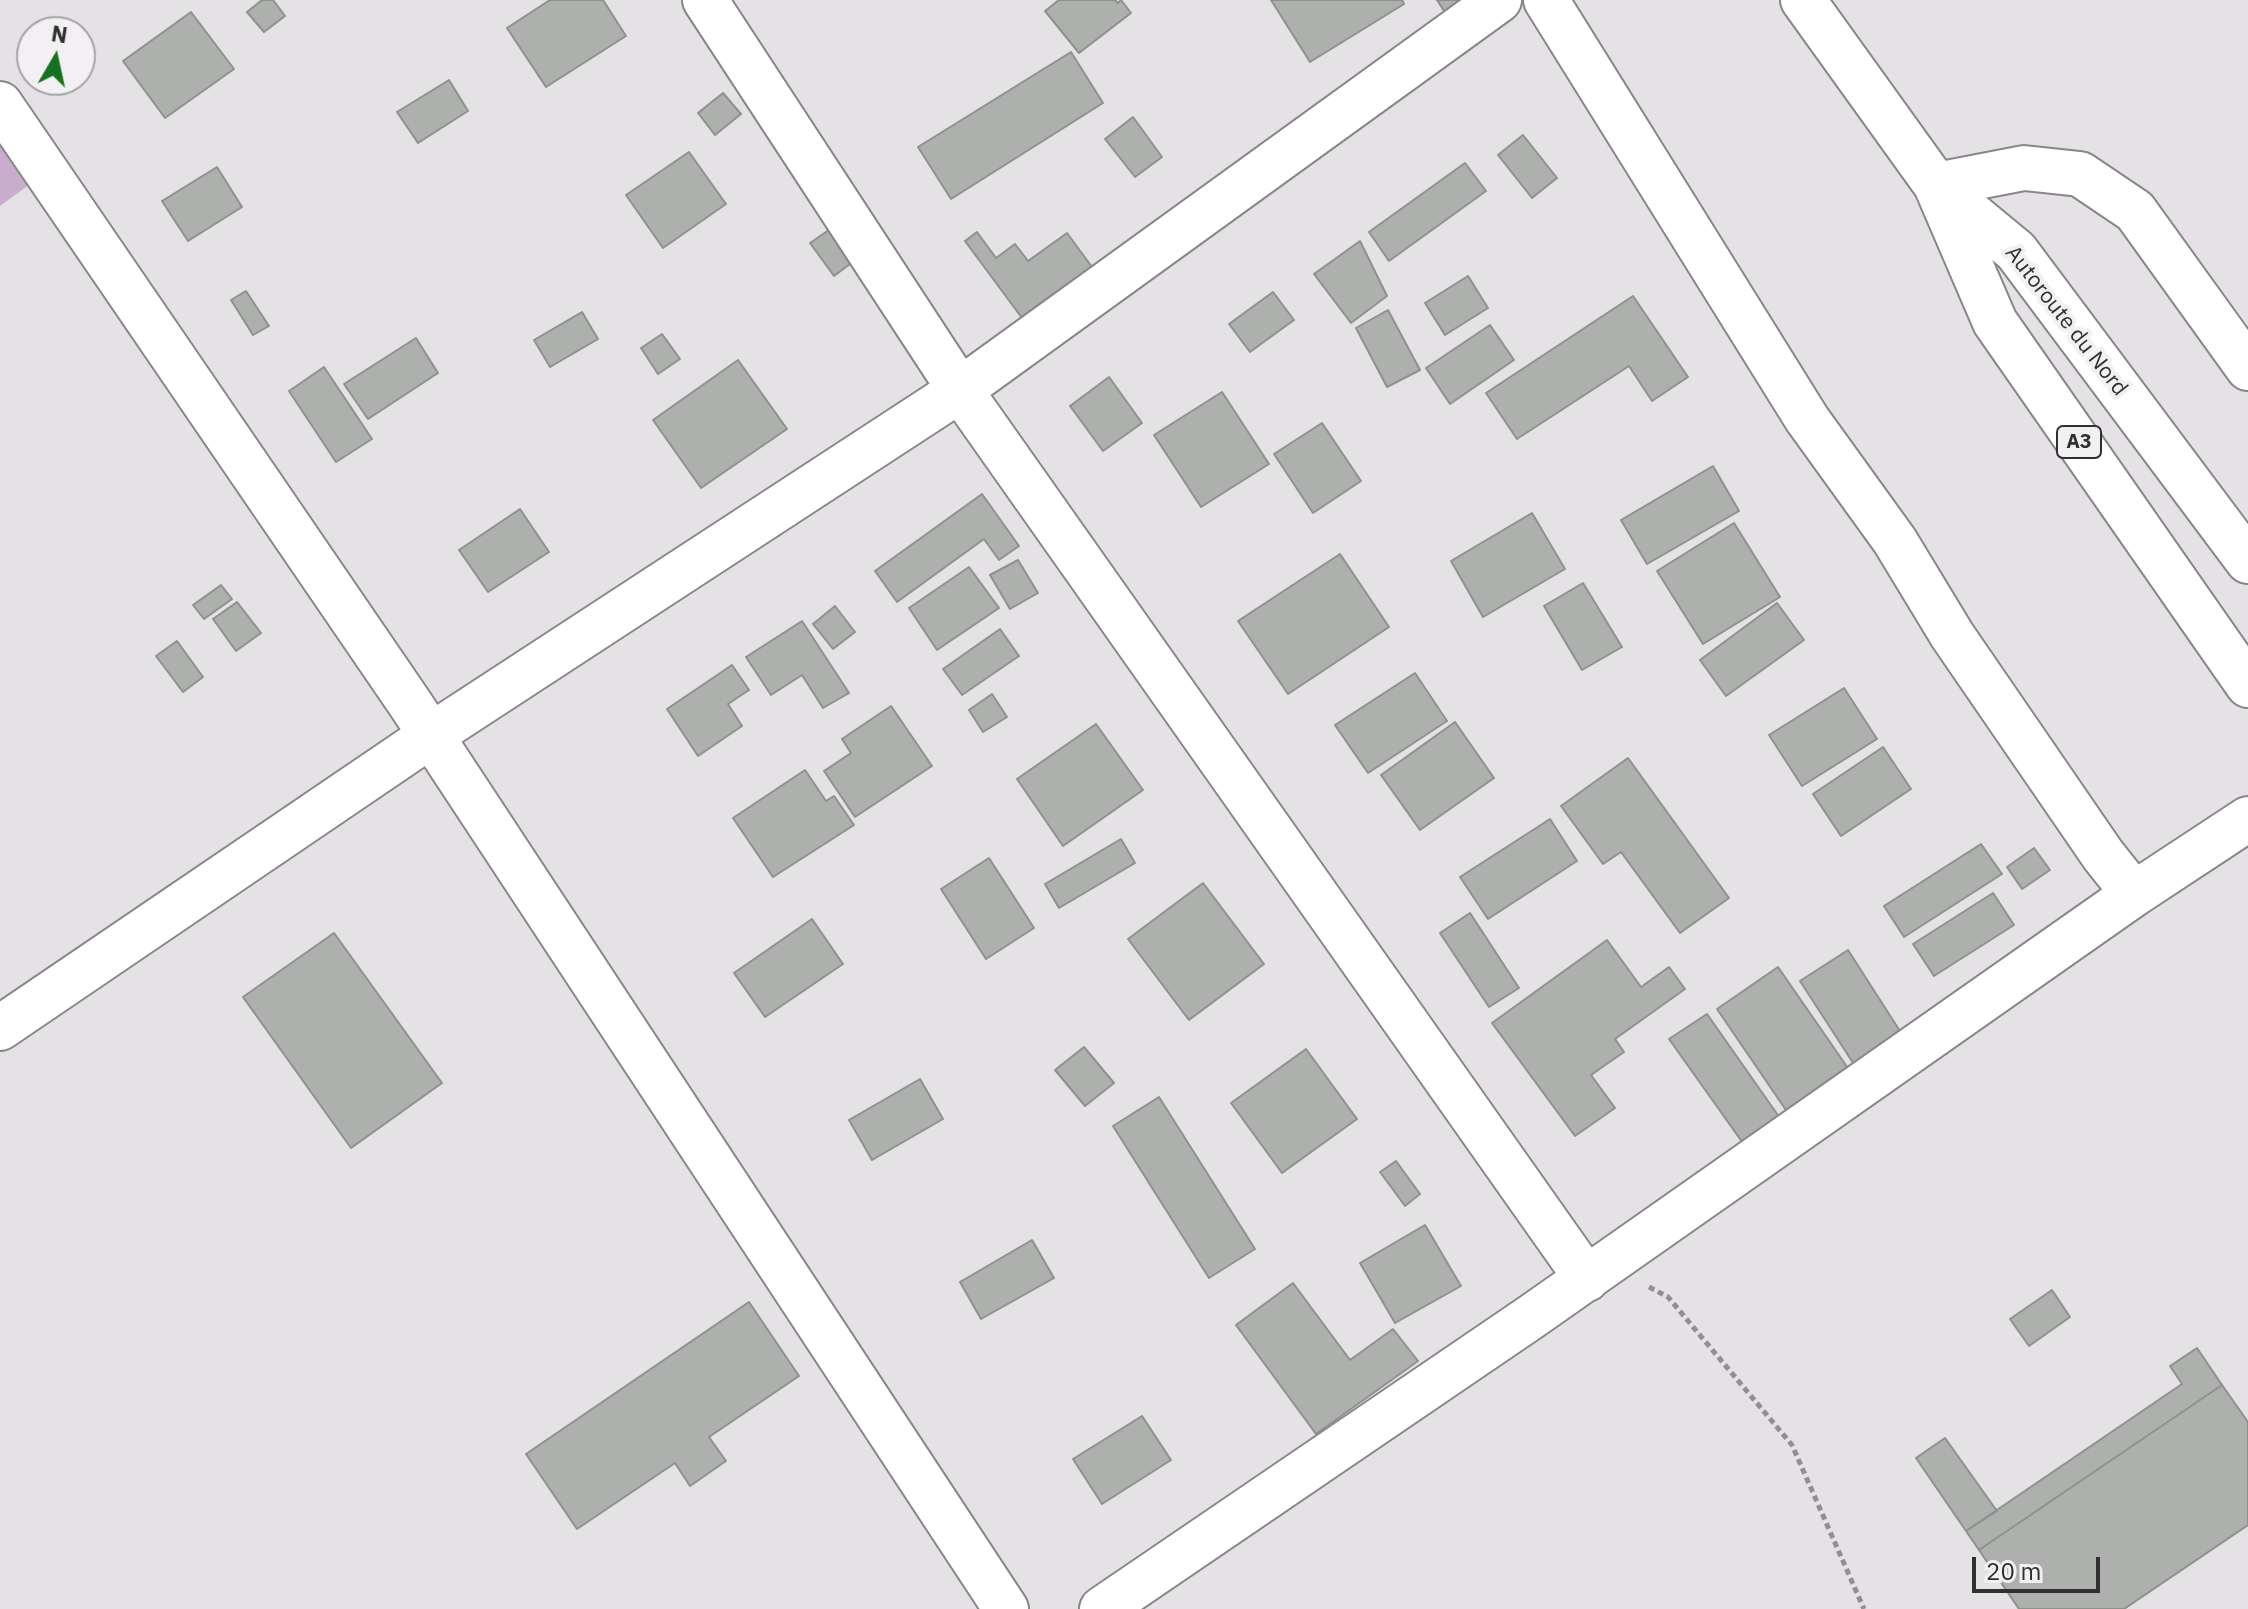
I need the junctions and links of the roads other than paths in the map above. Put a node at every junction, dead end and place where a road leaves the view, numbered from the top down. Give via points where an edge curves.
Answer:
1 (705, 0) edge
2 (1499, 0) edge
3 (1546, 0) edge
4 (1803, 0) edge
5 (0, 104) edge
6 (1936, 185) junction
7 (2248, 368) edge
8 (960, 390) junction
9 (2248, 561) edge
10 (2248, 685) edge
11 (430, 736) junction
12 (2248, 819) edge
13 (2134, 894) junction
14 (0, 1028) edge
15 (1600, 1270) junction
16 (1006, 1609) edge
17 (1102, 1609) edge

1 - 8 main road
2 - 8 main road
3 - 13 main road via 1807,419
4 - 6 main road, A3
5 - 11 main road
6 - 7 main road via 2024,168 2080,174 2135,211
6 - 9 main road, Autoroute du Nord / A3 via 2016,251
6 - 10 main road, Autoroute du Nord / A3 via 1995,322
8 - 11 main road
8 - 15 main road
11 - 14 main road
11 - 16 main road
12 - 13 main road
13 - 15 main road
15 - 17 main road

